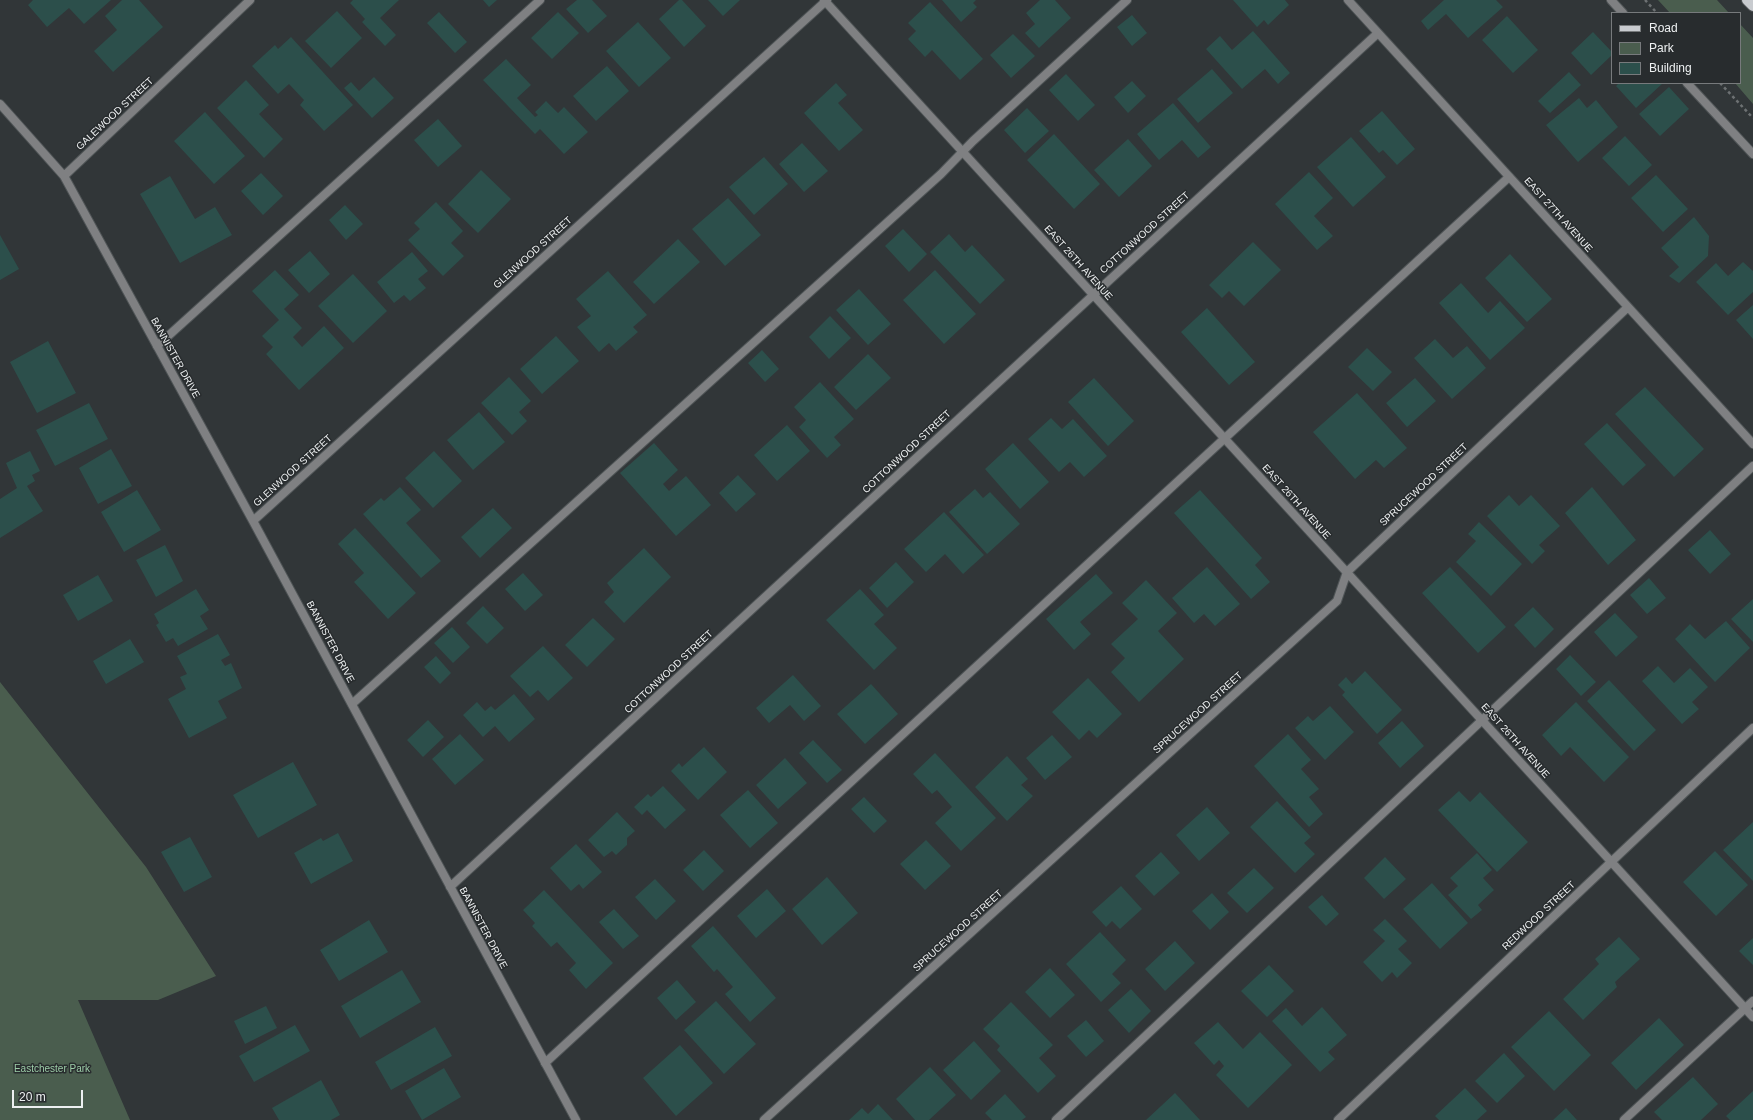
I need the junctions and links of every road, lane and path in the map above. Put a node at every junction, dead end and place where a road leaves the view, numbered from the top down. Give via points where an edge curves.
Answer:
1 (250, 0) edge
2 (540, 0) edge
3 (826, 0) edge
4 (1127, 0) edge
5 (1348, 0) edge
6 (1611, 0) edge
7 (1646, 0) edge
8 (1747, 0) edge
9 (1753, 6) edge
10 (1622, 12) edge
11 (1656, 12) edge
12 (1378, 33) junction
13 (1688, 84) edge
14 (1721, 84) edge
15 (0, 104) edge
16 (1753, 118) edge
17 (963, 152) junction
18 (1753, 154) edge
19 (64, 176) junction
20 (1509, 177) junction
21 (1093, 294) junction
22 (1628, 307) junction
23 (157, 346) junction
24 (1225, 439) junction
25 (1753, 444) edge
26 (1753, 466) edge
27 (253, 521) junction
28 (1347, 572) junction
29 (352, 704) junction
30 (1482, 720) junction
31 (1753, 728) edge
32 (1611, 861) junction
33 (450, 887) junction
34 (1753, 1001) edge
35 (1745, 1009) junction
36 (1753, 1017) edge
37 (545, 1063) junction
38 (576, 1120) edge
39 (764, 1120) edge
40 (1056, 1120) edge
41 (1338, 1120) edge
42 (1624, 1120) edge

1 - 19 street, GALEWOOD STREET
2 - 23 street
3 - 17 street, EAST 26TH AVENUE
3 - 27 street, GLENWOOD STREET
4 - 17 street
5 - 12 street, EAST 27TH AVENUE
6 - 10 street
7 - 11 path
8 - 9 main road
12 - 20 street, EAST 27TH AVENUE
12 - 21 street, COTTONWOOD STREET
13 - 18 street
14 - 16 path
15 - 19 street
17 - 21 street, EAST 26TH AVENUE
17 - 29 street
19 - 23 street, BANNISTER DRIVE
20 - 22 street, EAST 27TH AVENUE
20 - 24 street
21 - 24 street, EAST 26TH AVENUE
21 - 33 street, COTTONWOOD STREET
22 - 25 street, EAST 27TH AVENUE
22 - 28 street, SPRUCEWOOD STREET
23 - 27 street, BANNISTER DRIVE
24 - 28 street, EAST 26TH AVENUE
24 - 37 street
26 - 30 street
27 - 29 street, BANNISTER DRIVE
28 - 30 street, EAST 26TH AVENUE
28 - 39 street, SPRUCEWOOD STREET via 1337,601
29 - 33 street, BANNISTER DRIVE
30 - 32 street, EAST 26TH AVENUE
30 - 40 street
31 - 32 street, REDWOOD STREET
32 - 35 street, EAST 26TH AVENUE
32 - 41 street, REDWOOD STREET
33 - 37 street, BANNISTER DRIVE
34 - 35 street
35 - 36 street, EAST 26TH AVENUE
35 - 42 street
37 - 38 street, BANNISTER DRIVE

